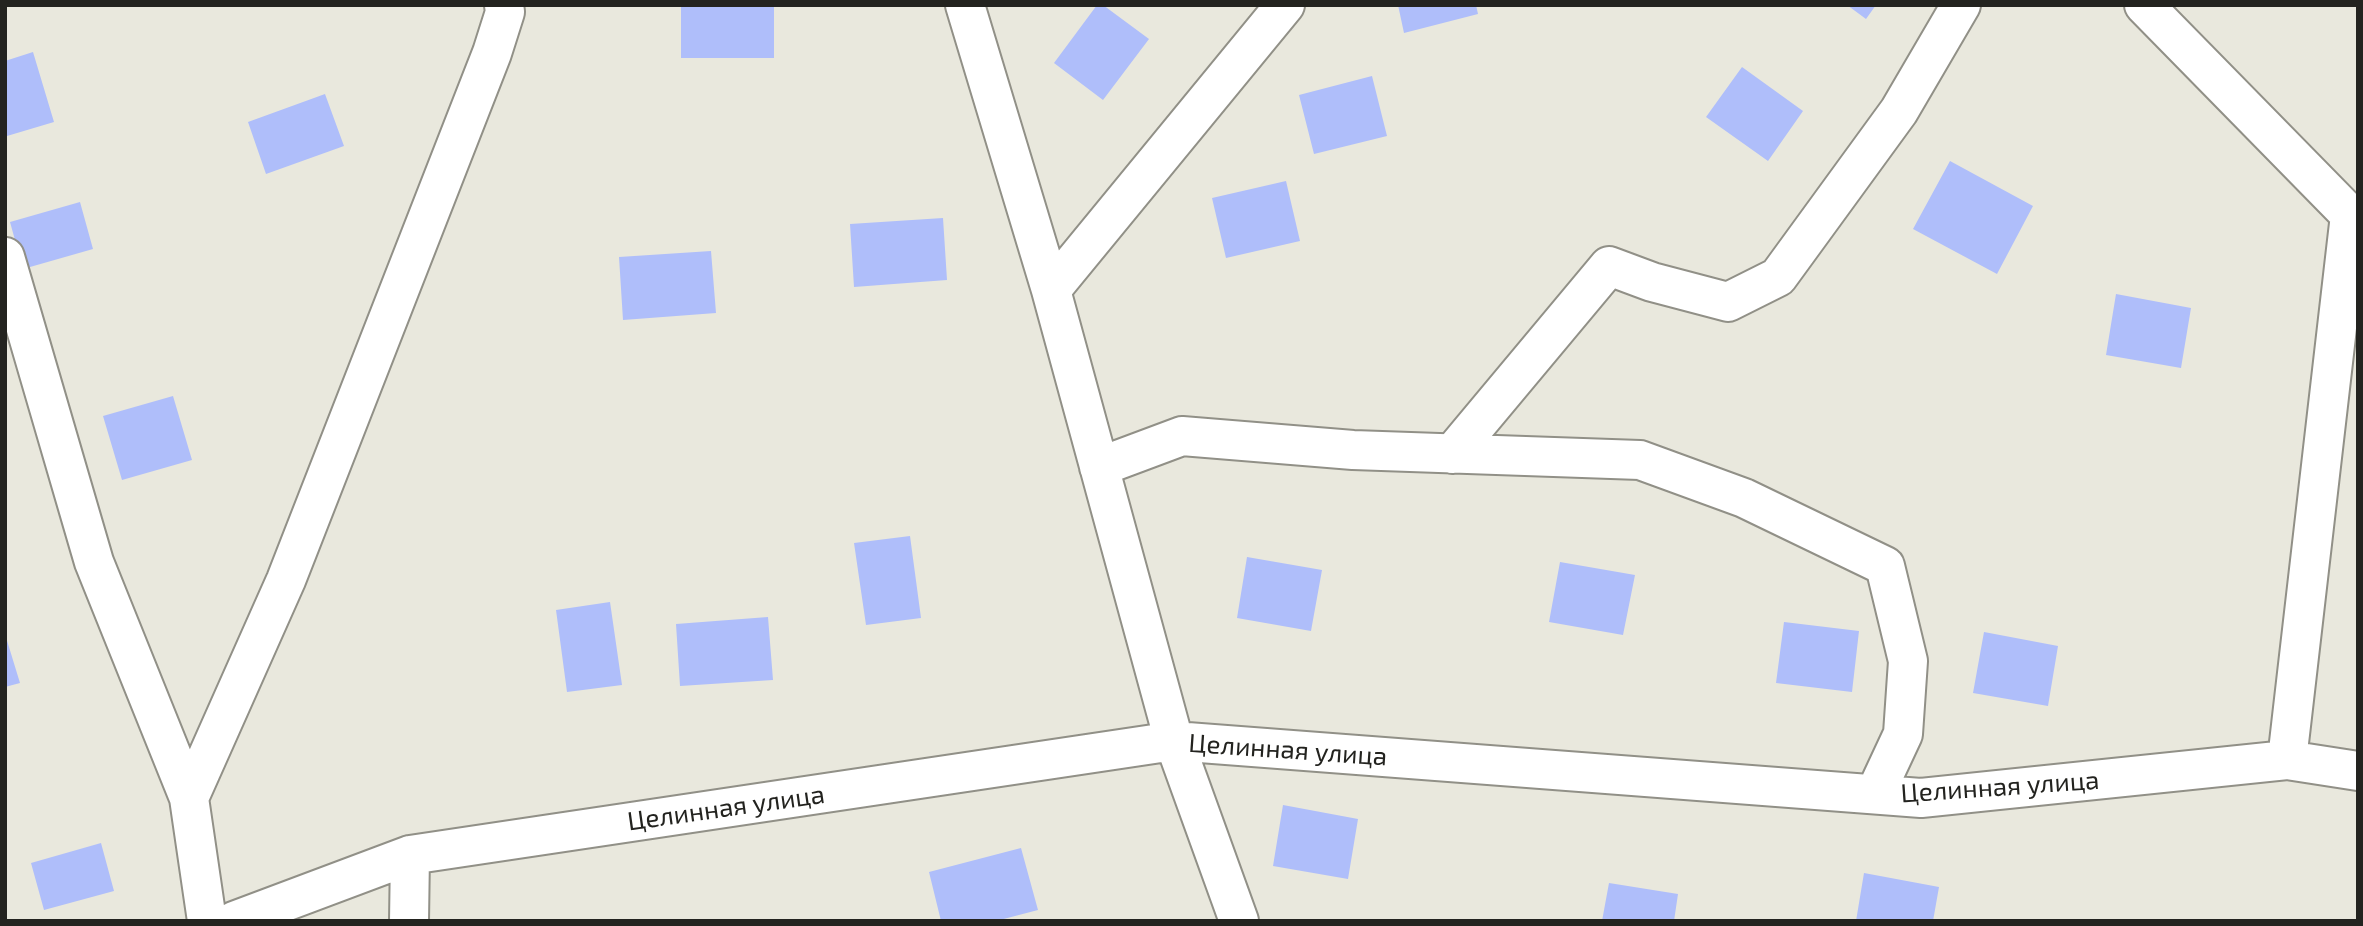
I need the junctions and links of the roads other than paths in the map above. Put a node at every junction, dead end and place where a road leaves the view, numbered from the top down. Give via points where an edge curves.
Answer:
1 (505, 5) edge
2 (1285, 5) edge
3 (1961, 5) edge
4 (2144, 5) edge
5 (976, 13) edge
6 (5, 257) edge
7 (1051, 290) junction
8 (1452, 454) junction
9 (1099, 467) junction
10 (1174, 741) junction
11 (2287, 760) junction
12 (2358, 771) edge
13 (1875, 794) junction
14 (188, 799) junction
15 (410, 855) junction
16 (207, 921) edge
17 (234, 921) edge
18 (409, 921) edge
19 (1239, 921) edge

1 - 14 street via 492,53 286,580
2 - 7 street
3 - 8 street via 1899,111 1778,277 1728,302 1609,266
4 - 11 street via 2350,215
5 - 7 street
6 - 14 street via 94,562
7 - 9 street
8 - 9 street via 1182,436
8 - 13 street via 1640,460 1744,498 1885,566 1908,661 1903,734
9 - 10 street
10 - 13 street, Целинная улица
10 - 15 street, Целинная улица
10 - 19 street
11 - 12 street, Целинная улица
11 - 13 street, Целинная улица via 1921,798
14 - 16 street
15 - 17 street, Целинная улица
15 - 18 street

